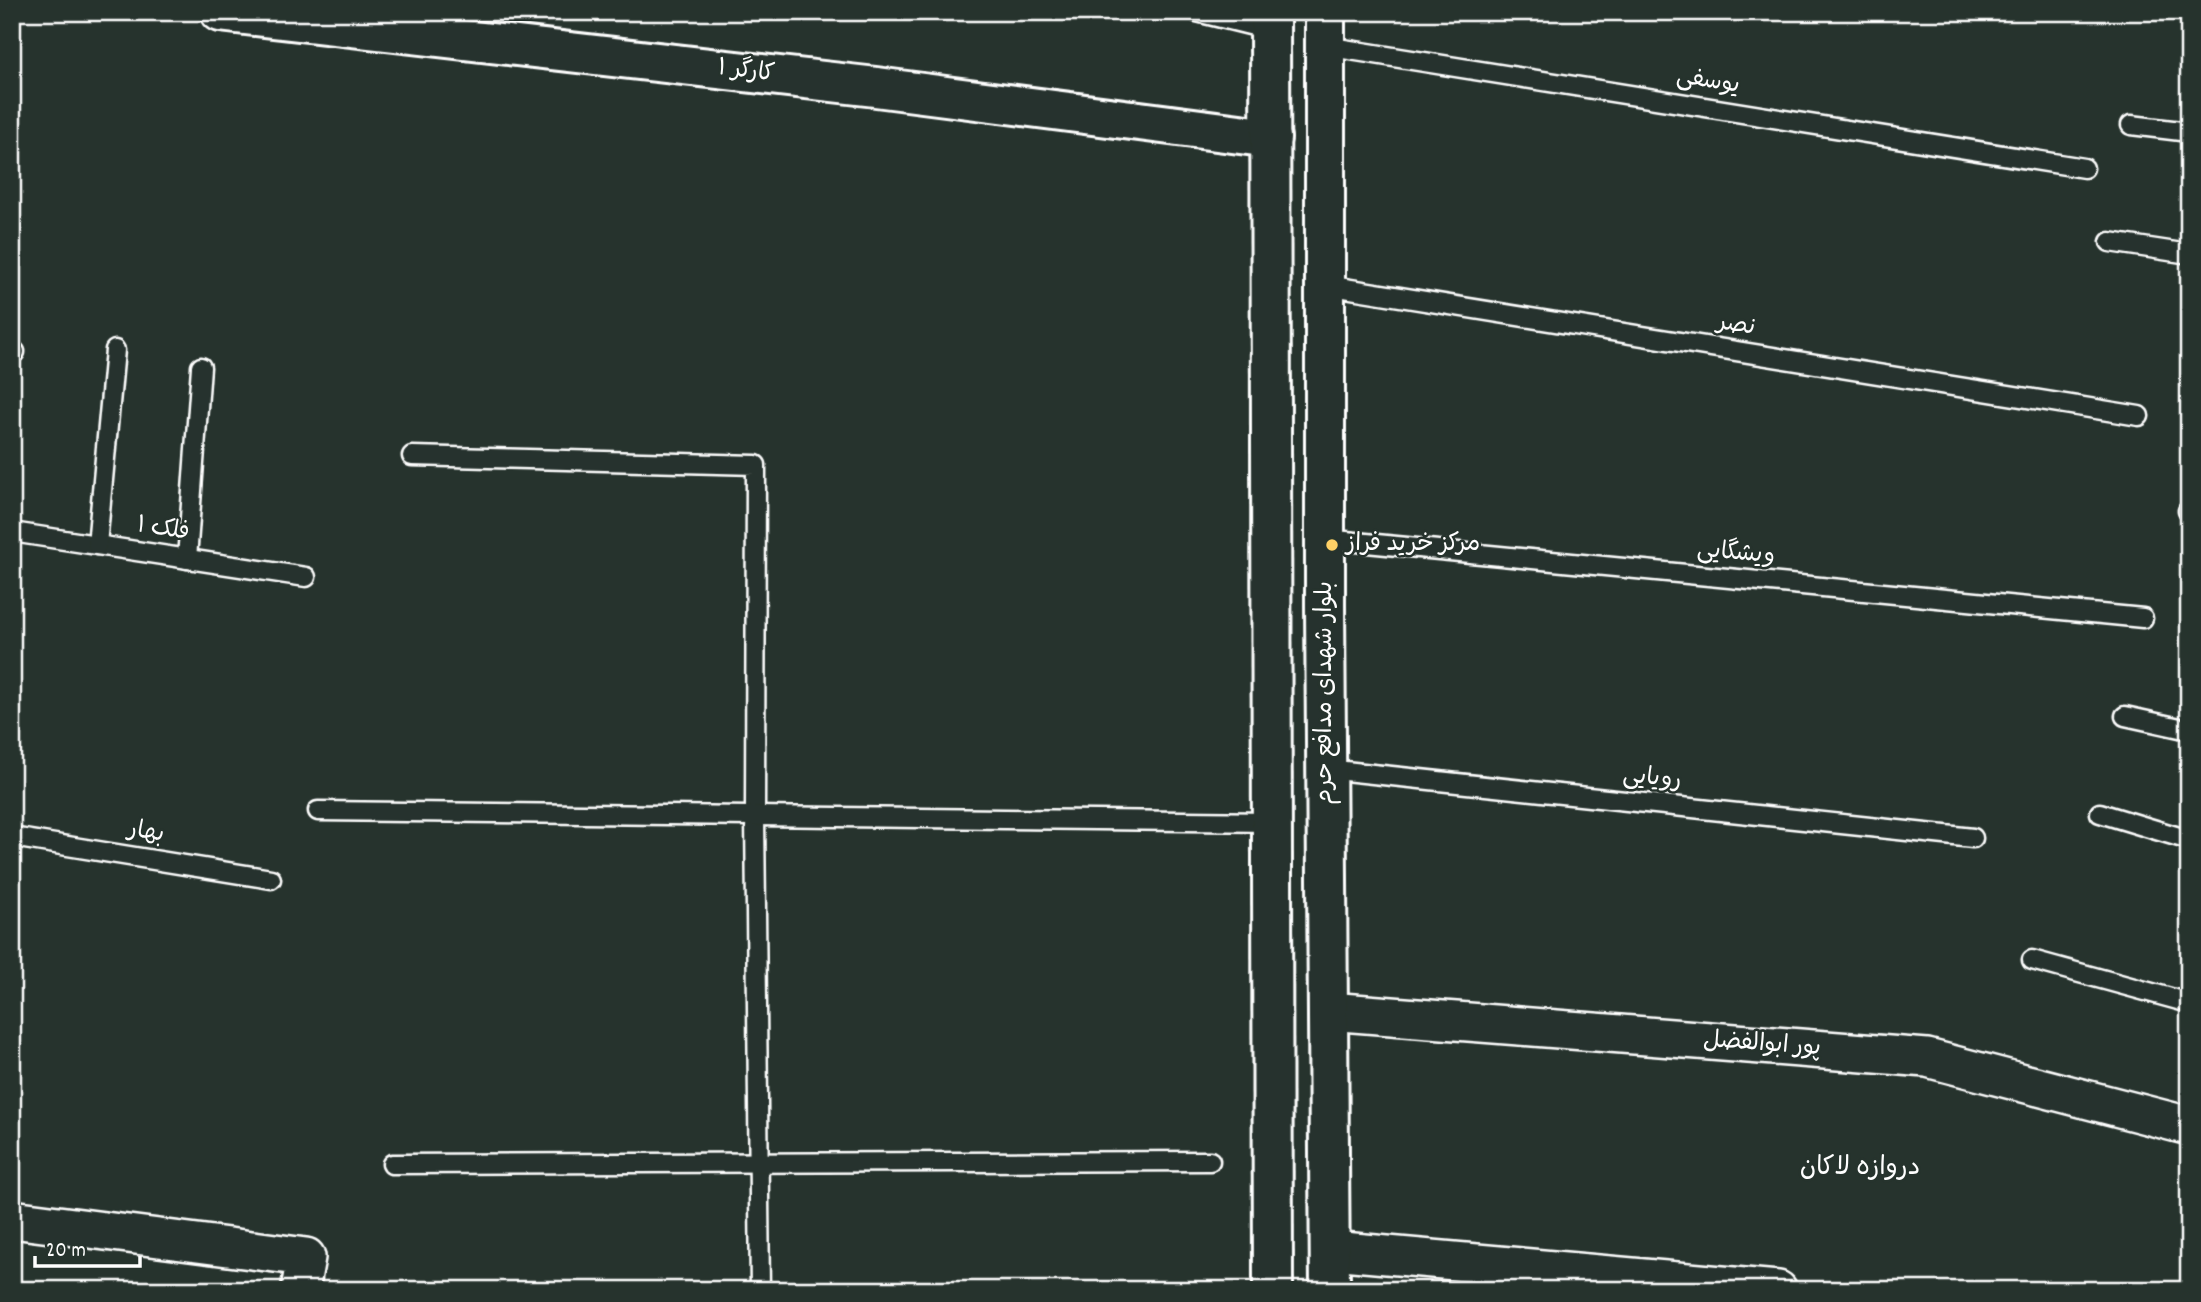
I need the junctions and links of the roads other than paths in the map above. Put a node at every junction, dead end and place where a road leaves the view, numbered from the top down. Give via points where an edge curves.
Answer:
1 (220, 12) edge
2 (1197, 12) edge
3 (1270, 21) edge
4 (1325, 29) edge
5 (2132, 125) dead end
6 (2189, 132) edge
7 (1271, 138) junction
8 (2084, 167) dead end
9 (2110, 242) dead end
10 (2189, 254) edge
11 (1326, 285) junction
12 (115, 350) dead end
13 (201, 367) dead end
14 (2139, 416) dead end
15 (412, 456) dead end
16 (12, 532) edge
17 (1325, 539) junction
18 (97, 545) junction
19 (187, 559) junction
20 (306, 577) dead end
21 (2143, 618) dead end
22 (2125, 716) dead end
23 (2189, 730) edge
24 (1326, 769) junction
25 (318, 811) dead end
26 (2100, 813) dead end
27 (755, 816) junction
28 (1272, 822) junction
29 (12, 837) edge
30 (1973, 838) dead end
31 (2189, 840) edge
32 (271, 878) dead end
33 (2032, 960) dead end
34 (2189, 1003) edge
35 (1328, 1011) junction
36 (2189, 1126) edge
37 (1210, 1161) dead end
38 (759, 1163) junction
39 (393, 1164) dead end
40 (12, 1219) edge
41 (1331, 1250) junction
42 (300, 1290) edge
43 (760, 1290) edge
44 (1273, 1290) edge
45 (1330, 1290) edge
46 (1778, 1290) edge

1 - 7 main road, کارگر ۱ via 876,87
2 - 3 lane
3 - 7 main road
4 - 8 lane, یوسفی
4 - 11 main road, بلوار شهدای مدافع حرم
5 - 6 lane
7 - 28 main road
9 - 10 lane
11 - 14 lane, نصر
11 - 17 main road, بلوار شهدای مدافع حرم
12 - 18 lane
13 - 19 lane
15 - 27 lane via 756,465
16 - 18 lane, فلک ۱
17 - 21 lane, ویشگایی
17 - 24 main road, بلوار شهدای مدافع حرم
18 - 19 lane, فلک ۱
19 - 20 lane, فلک ۱
22 - 23 lane
24 - 30 lane, رویایی
24 - 35 main road, بلوار شهدای مدافع حرم
25 - 27 lane
26 - 31 lane
27 - 28 lane
27 - 38 lane
28 - 44 main road
29 - 32 lane, بهار
33 - 34 lane
35 - 36 street, پور ابوالفضل via 1927,1058
35 - 41 main road, بلوار شهدای مدافع حرم
37 - 38 lane
38 - 39 lane
38 - 43 lane
40 - 42 street via 306,1257
41 - 45 main road, بلوار شهدای مدافع حرم
41 - 46 street

